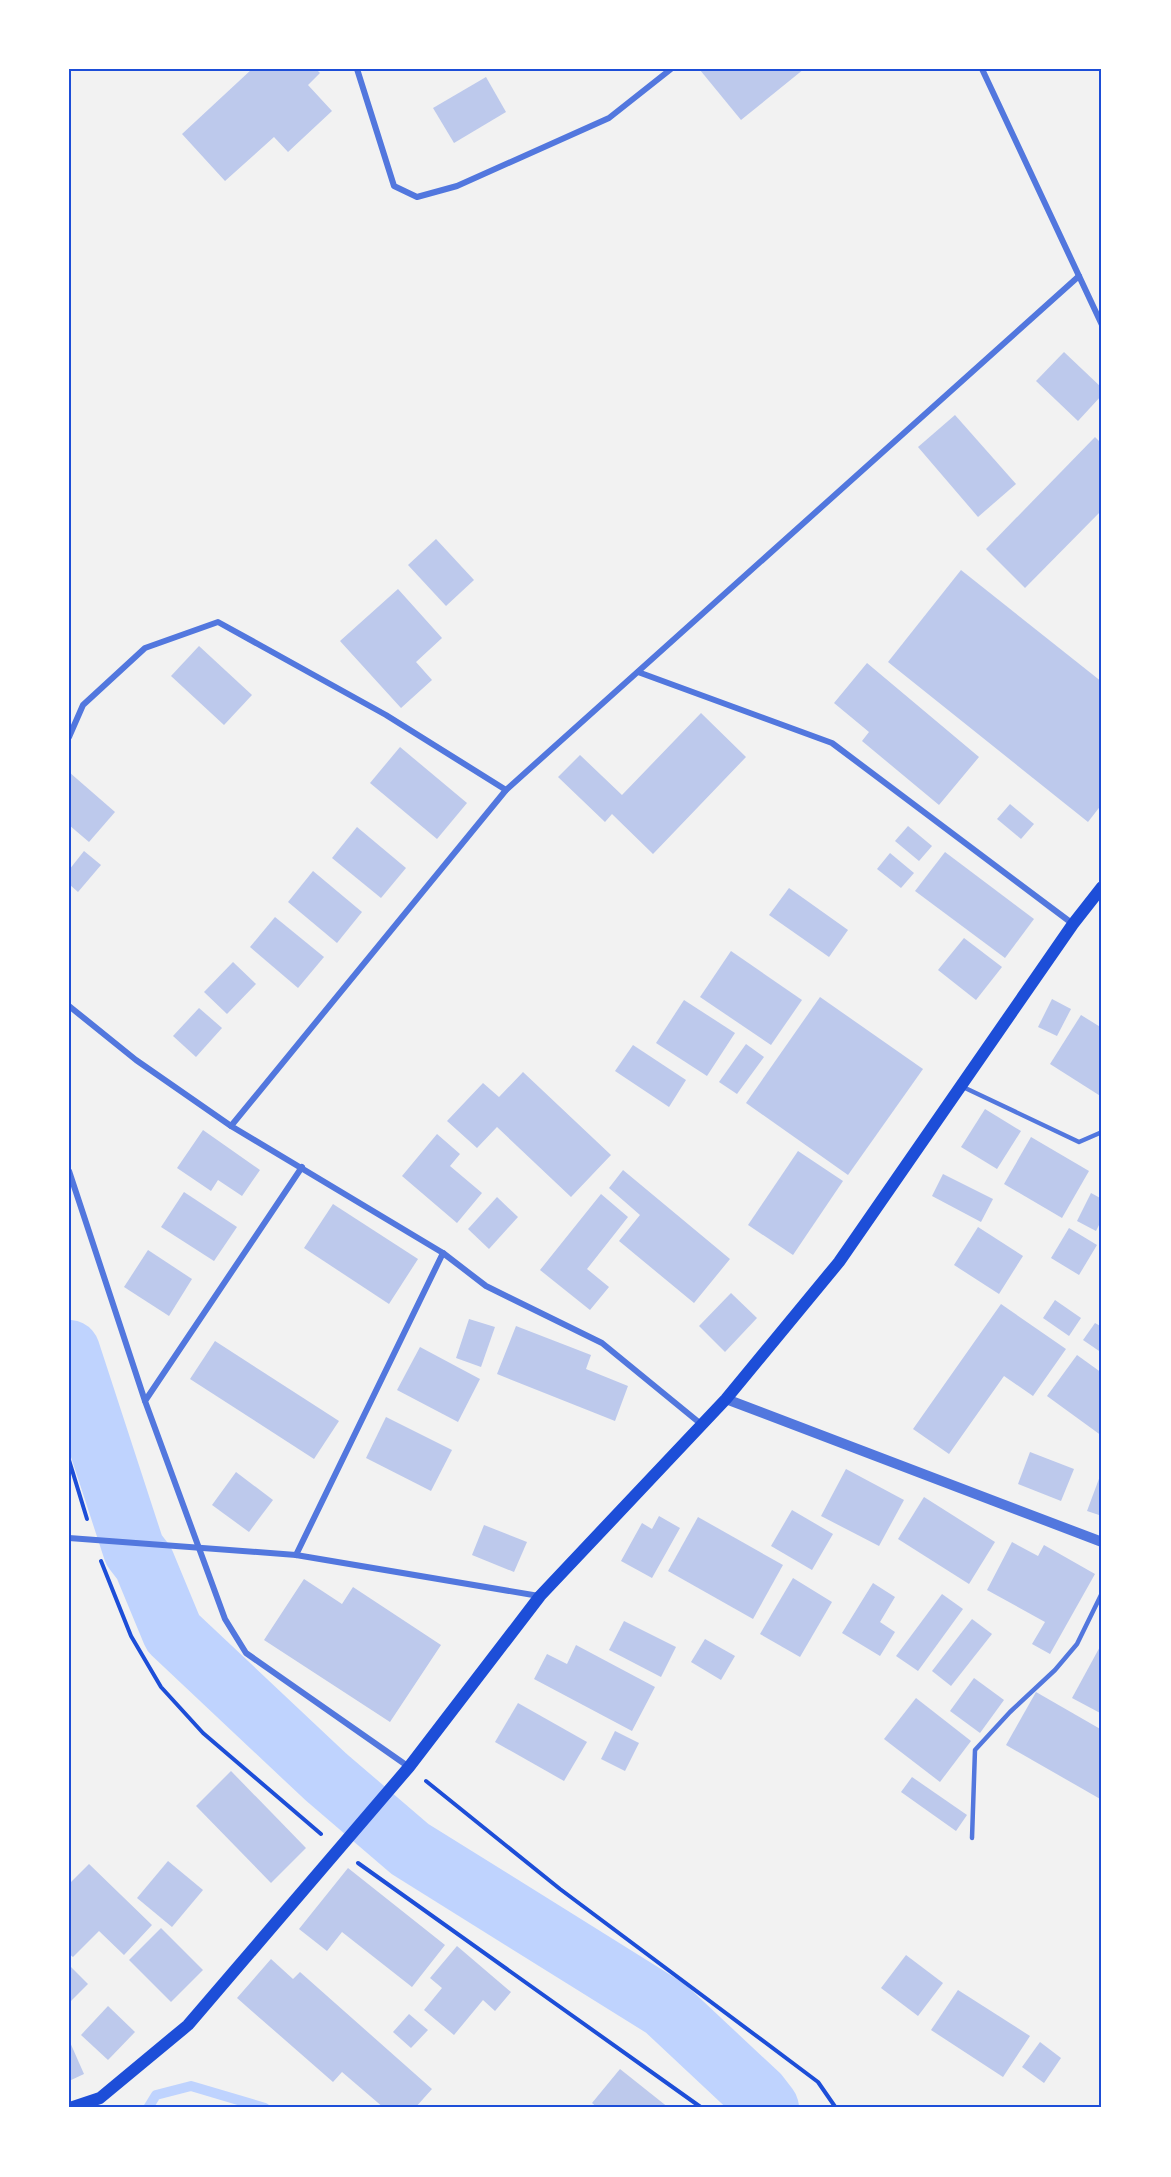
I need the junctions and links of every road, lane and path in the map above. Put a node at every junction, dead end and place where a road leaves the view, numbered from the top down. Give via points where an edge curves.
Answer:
1 (357, 69) edge
2 (671, 69) edge
3 (982, 69) edge
4 (1079, 276) junction
5 (1102, 325) edge
6 (638, 672) junction
7 (69, 737) edge
8 (506, 790) junction
9 (1102, 887) edge
10 (1073, 924) junction
11 (69, 1006) edge
12 (961, 1086) junction
13 (231, 1126) junction
14 (1102, 1132) edge
15 (302, 1167) junction
16 (69, 1171) edge
17 (443, 1253) junction
18 (726, 1399) junction
19 (145, 1401) junction
20 (701, 1424) junction
21 (69, 1460) edge
22 (69, 1539) edge
23 (92, 1540) junction
24 (1102, 1542) edge
25 (200, 1548) junction
26 (296, 1555) junction
27 (1102, 1593) edge
28 (540, 1596) junction
29 (409, 1767) junction
30 (972, 1838) dead end
31 (339, 1849) junction
32 (70, 2108) edge
33 (702, 2108) edge
34 (836, 2108) edge

1 - 2 street via 394,186 417,198 457,186 609,118
3 - 4 street
4 - 5 street
4 - 6 street
6 - 8 street
6 - 10 street via 832,743
7 - 8 street via 83,705 145,648 218,622 386,715
8 - 13 street
9 - 10 main road
10 - 12 main road
11 - 13 street via 136,1060
12 - 14 lane via 1079,1142
12 - 18 main road via 839,1262
13 - 15 street
15 - 17 street
15 - 19 street
16 - 19 street
17 - 20 street via 486,1286 602,1343
17 - 26 street
18 - 20 main road
18 - 24 street
19 - 25 street
20 - 28 main road
21 - 23 path
22 - 23 street
23 - 25 street
23 - 31 path via 131,1636 161,1688 203,1733
25 - 26 street
25 - 29 street via 225,1619 246,1653
26 - 28 street
27 - 30 lane via 1077,1644 975,1750
28 - 29 main road
29 - 31 main road
29 - 34 path via 560,1889 818,2082
31 - 32 main road via 188,2025 100,2098
31 - 33 path

